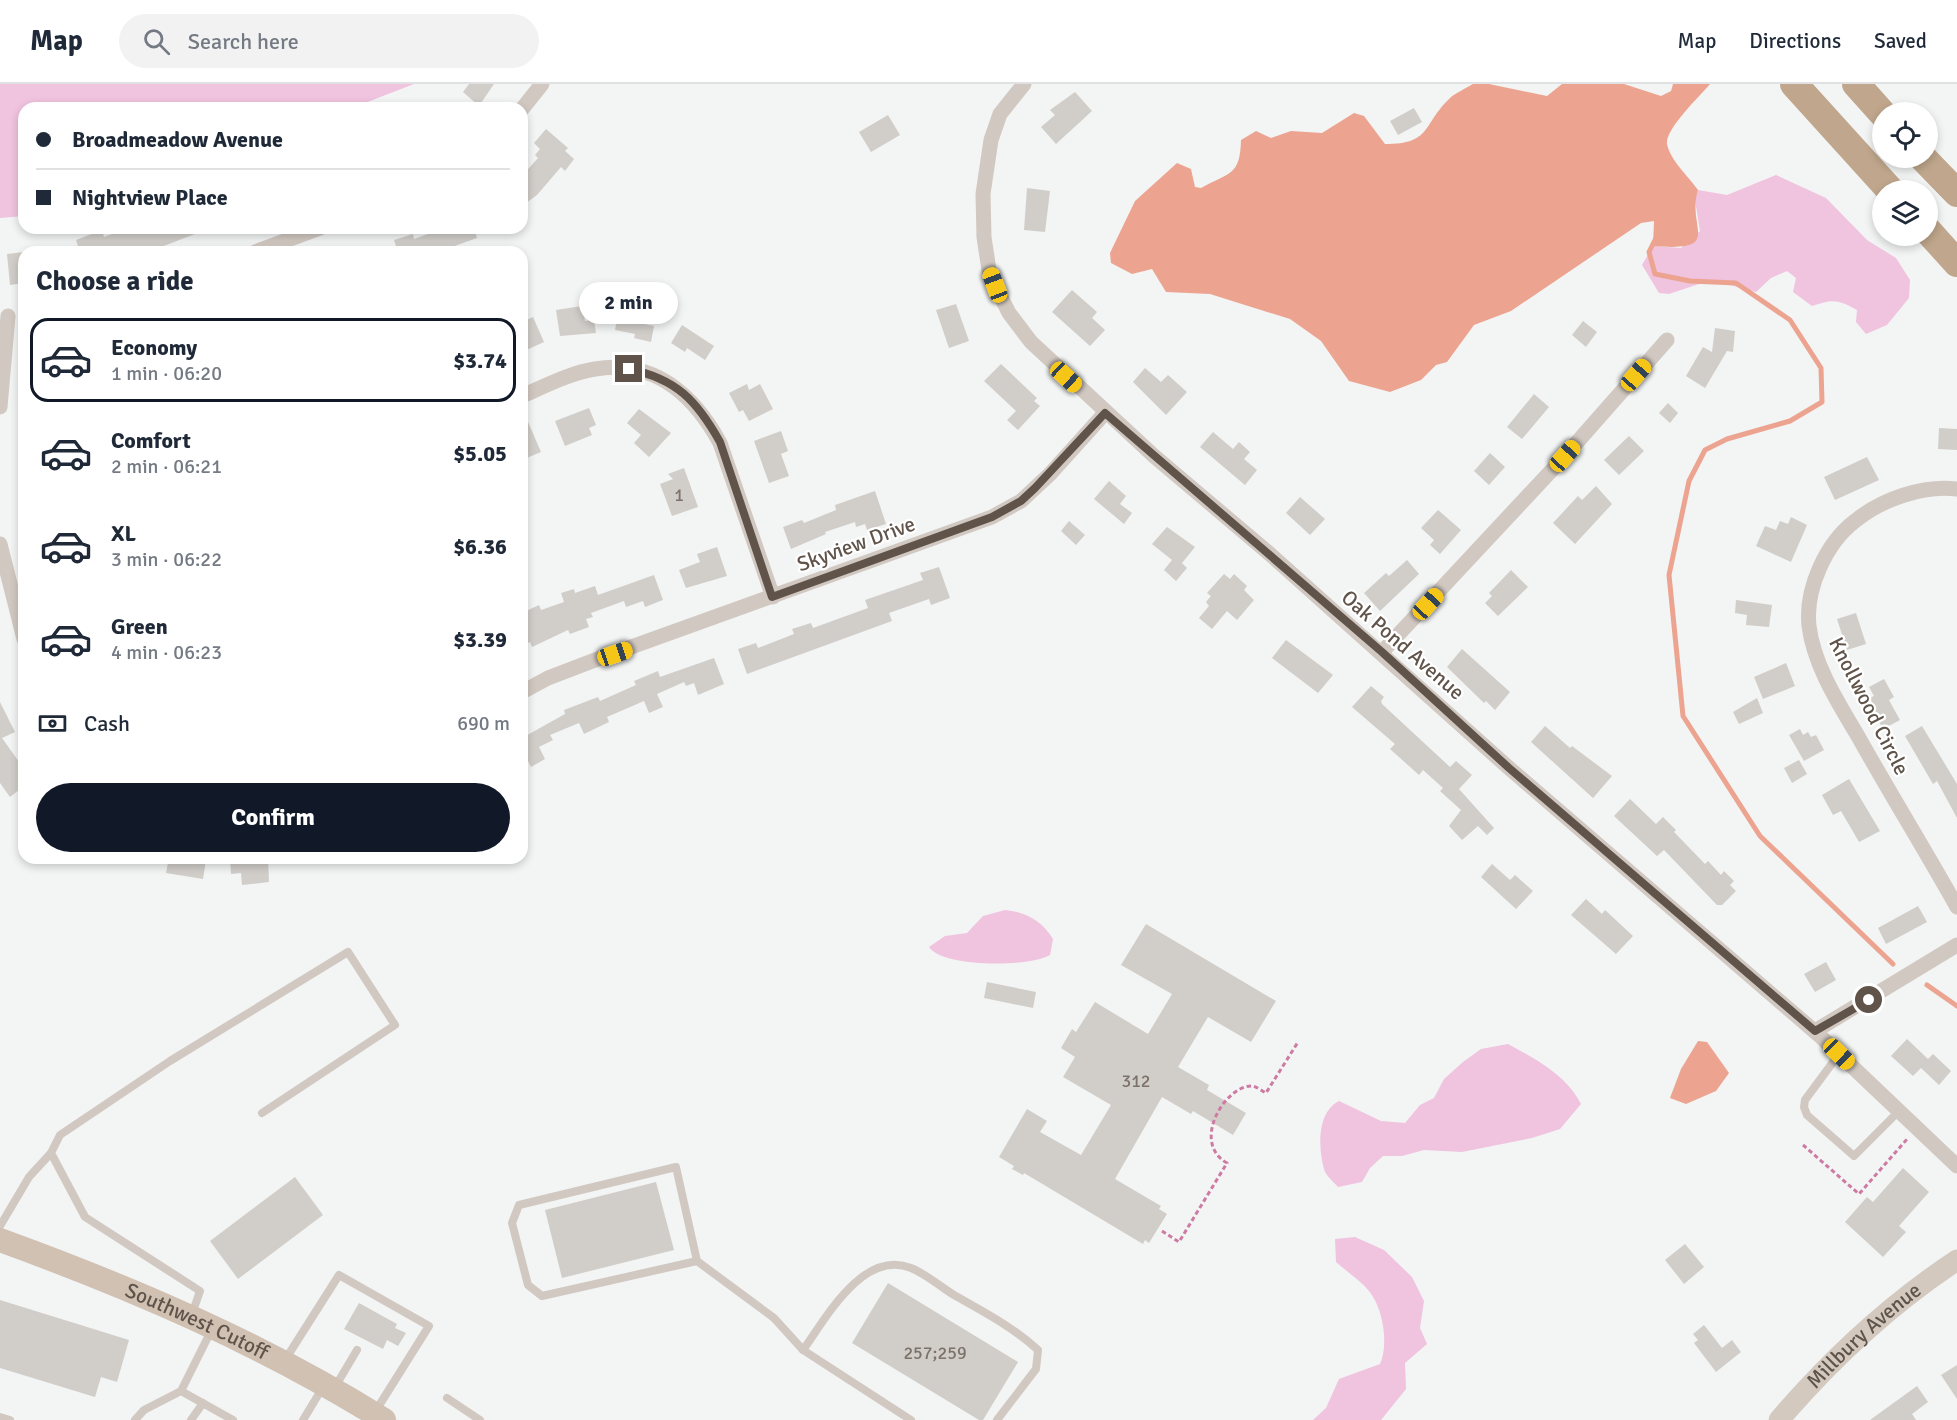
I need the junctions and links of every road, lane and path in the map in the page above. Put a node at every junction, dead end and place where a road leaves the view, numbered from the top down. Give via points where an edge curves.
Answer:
1 (542, 84) edge
2 (1024, 84) edge
3 (1794, 84) edge
4 (1856, 84) edge
5 (528, 102) edge
6 (1872, 102) edge
7 (1933, 168) edge
8 (1881, 180) edge
9 (1957, 193) edge
10 (304, 234) edge
11 (1938, 242) edge
12 (271, 246) edge
13 (1957, 263) edge
14 (4, 315) edge
15 (1667, 340) dead end
16 (528, 394) edge
17 (0, 407) edge
18 (1105, 413) junction
19 (1957, 489) edge
20 (0, 544) edge
21 (772, 597) junction
22 (18, 612) edge
23 (1382, 652) junction
24 (528, 689) edge
25 (1957, 908) edge
26 (1957, 945) edge
27 (1815, 1031) junction
28 (1298, 1042) dead end
29 (1839, 1054) junction
30 (1898, 1112) junction
31 (262, 1113) dead end
32 (51, 1153) junction
33 (1957, 1166) edge
34 (0, 1226) edge
35 (1162, 1231) dead end
36 (0, 1240) edge
37 (1957, 1260) edge
38 (697, 1261) junction
39 (190, 1318) junction
40 (213, 1328) junction
41 (357, 1350) dead end
42 (803, 1350) junction
43 (283, 1363) junction
44 (328, 1388) junction
45 (181, 1391) junction
46 (447, 1398) dead end
47 (202, 1403) junction
48 (0, 1417) edge
49 (379, 1417) edge
50 (10, 1420) edge
51 (135, 1420) edge
52 (191, 1420) edge
53 (233, 1420) edge
54 (303, 1420) edge
55 (480, 1420) edge
56 (911, 1420) edge
57 (997, 1420) edge
58 (1779, 1420) edge

1 - 5 street
2 - 18 street, Oak Pond Avenue via 1000,114 991,140 983,194 989,270 1017,325
3 - 8 highway
4 - 6 highway
7 - 9 highway
10 - 12 street
11 - 13 highway
14 - 17 street
15 - 23 street
16 - 21 street via 596,369 656,374 674,384 702,412 720,442
18 - 21 street, Skyview Drive via 1021,501 992,517
18 - 23 street, Oak Pond Avenue
19 - 25 street, Knollwood Circle via 1931,489 1888,502 1845,528 1815,584 1809,623 1816,653 1839,702
20 - 22 street
21 - 24 street, Skyview Drive via 548,678
23 - 27 street, Oak Pond Avenue via 1509,768
26 - 27 street
27 - 29 street, Oak Pond Avenue
28 - 35 path via 1266,1093 1254,1086 1237,1089 1228,1097 1209,1137 1212,1149 1227,1163 1179,1242
29 - 30 street, Oak Pond Avenue
29 - 30 lane via 1805,1100 1807,1115 1854,1156
30 - 33 street, Oak Pond Avenue
31 - 32 lane via 395,1025 348,952 170,1061 60,1135
32 - 34 lane via 29,1177
32 - 39 lane via 85,1217 200,1291
36 - 39 main road, Southwest Cutoff
37 - 58 main road, Millbury Avenue via 1865,1329
38 - 38 lane via 542,1296 528,1285 512,1223 519,1205 676,1167
38 - 42 lane via 774,1318
39 - 40 main road, Southwest Cutoff
40 - 43 main road, Southwest Cutoff
40 - 45 lane
41 - 44 lane
42 - 56 lane
42 - 57 lane via 839,1298 861,1278 887,1264 911,1268 1020,1333 1038,1350 1036,1369
43 - 44 main road, Southwest Cutoff
43 - 49 lane via 339,1275 429,1326
44 - 49 main road, Southwest Cutoff
44 - 54 lane
45 - 47 lane
45 - 51 lane via 144,1410
46 - 55 lane
47 - 52 lane
47 - 53 lane
48 - 50 lane

